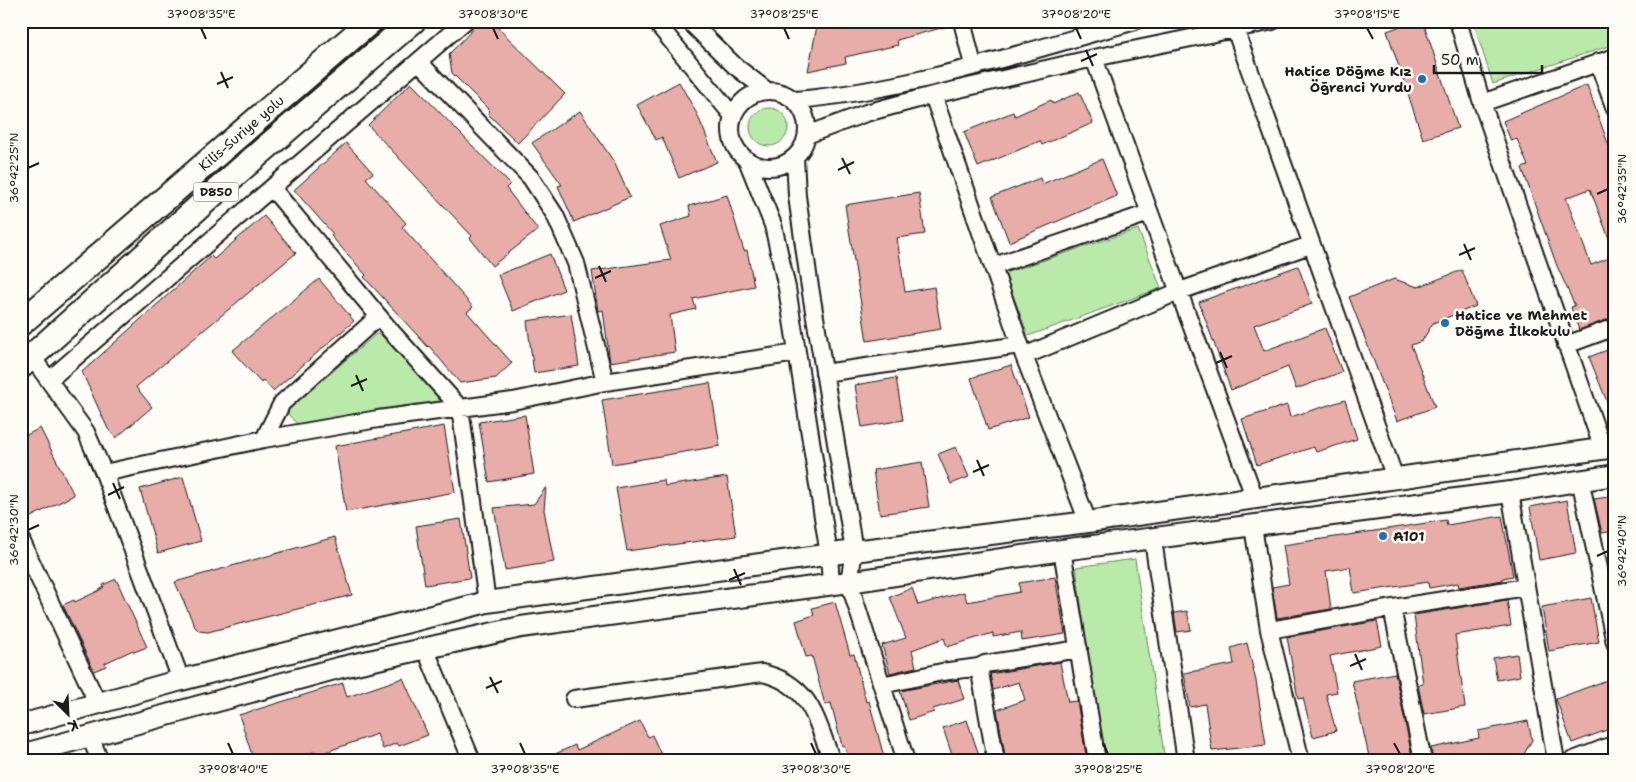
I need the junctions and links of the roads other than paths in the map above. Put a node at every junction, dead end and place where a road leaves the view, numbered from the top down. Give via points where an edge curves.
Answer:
1 (371, 21) edge
2 (414, 21) edge
3 (465, 21) edge
4 (655, 21) edge
5 (689, 21) edge
6 (962, 21) edge
7 (1135, 21) edge
8 (1273, 21) edge
9 (1458, 21) edge
10 (1235, 29) junction
11 (1615, 57) edge
12 (1094, 58) junction
13 (418, 62) junction
14 (1598, 62) junction
15 (973, 65) junction
16 (766, 90) junction
17 (934, 95) junction
18 (796, 100) junction
19 (1482, 103) junction
20 (1615, 109) edge
21 (733, 116) junction
22 (807, 135) junction
23 (795, 157) junction
24 (747, 160) junction
25 (272, 188) junction
26 (1149, 213) junction
27 (1310, 245) junction
28 (994, 266) junction
29 (1180, 291) junction
30 (378, 317) junction
31 (21, 323) edge
32 (1615, 327) edge
33 (1566, 345) junction
34 (1022, 350) junction
35 (797, 353) junction
36 (27, 361) edge
37 (824, 373) junction
38 (49, 380) junction
39 (605, 382) junction
40 (460, 408) junction
41 (264, 439) junction
42 (1609, 448) edge
43 (104, 473) junction
44 (1615, 475) edge
45 (1395, 478) junction
46 (1580, 480) junction
47 (1510, 492) junction
48 (1255, 499) junction
49 (1088, 522) junction
50 (1253, 526) junction
51 (21, 540) edge
52 (1152, 540) junction
53 (1062, 550) junction
54 (854, 551) junction
55 (829, 555) junction
56 (840, 583) junction
57 (1526, 587) junction
58 (487, 602) junction
59 (1392, 608) junction
60 (1269, 630) junction
61 (1614, 638) edge
62 (424, 648) junction
63 (1078, 649) junction
64 (979, 667) junction
65 (181, 680) junction
66 (882, 685) junction
67 (574, 699) dead end
68 (98, 704) junction
69 (21, 725) edge
70 (90, 736) junction
71 (1615, 744) edge
72 (21, 755) edge
73 (100, 761) edge
74 (472, 761) edge
75 (832, 761) edge
76 (906, 761) edge
77 (996, 761) edge
78 (1097, 761) edge
79 (1186, 761) edge
80 (1301, 761) edge
81 (1423, 761) edge
82 (1556, 761) edge
83 (1571, 761) edge

1 - 31 highway, Kilis-Suriye yolu / D850
2 - 36 highway, D850 via 240,170
3 - 13 street
4 - 21 street
5 - 16 street via 735,66
6 - 15 street
7 - 15 street
8 - 10 street
9 - 19 street
10 - 12 street
10 - 27 street
11 - 14 street
12 - 17 street
12 - 26 street
13 - 25 street
13 - 39 street via 531,178 555,215 576,263
14 - 19 street
14 - 20 street
15 - 18 street via 844,96
16 - 18 street
16 - 21 street via 746,98
17 - 22 street via 866,113
17 - 28 street
18 - 22 street via 807,122
19 - 33 street
21 - 24 street via 733,140
22 - 23 street
23 - 24 street via 772,167 759,166
23 - 37 street
24 - 35 street via 773,225
25 - 30 street
25 - 38 street
26 - 28 street
26 - 29 street
27 - 29 street
27 - 45 street
28 - 34 street
29 - 34 street
29 - 48 street
30 - 40 street
30 - 41 street via 282,403
32 - 33 street
33 - 42 street
34 - 37 street
34 - 49 street
35 - 39 street
35 - 55 street
36 - 38 street
37 - 54 street
38 - 43 street via 86,432
39 - 40 street
40 - 41 street
40 - 58 street
41 - 43 street
42 - 45 main road
43 - 65 street
44 - 46 main road
45 - 48 main road
46 - 47 main road
46 - 61 street
47 - 50 main road
47 - 57 street
48 - 49 main road
49 - 54 main road
50 - 52 main road
50 - 60 street
51 - 68 street
52 - 53 main road
52 - 79 street
53 - 56 main road
53 - 63 street
54 - 55 main road
54 - 56 street
55 - 56 street
55 - 58 main road
56 - 62 main road via 521,627
56 - 66 street
57 - 59 street
57 - 82 street
58 - 65 main road
59 - 60 street
59 - 81 street
60 - 80 street
62 - 70 main road via 338,668
62 - 74 street
63 - 64 street
63 - 78 street
64 - 66 street
64 - 77 street
65 - 68 main road
66 - 76 street
67 - 75 street via 762,673 772,675 790,683 809,703
68 - 69 main road
70 - 72 main road
70 - 73 street
71 - 83 street

